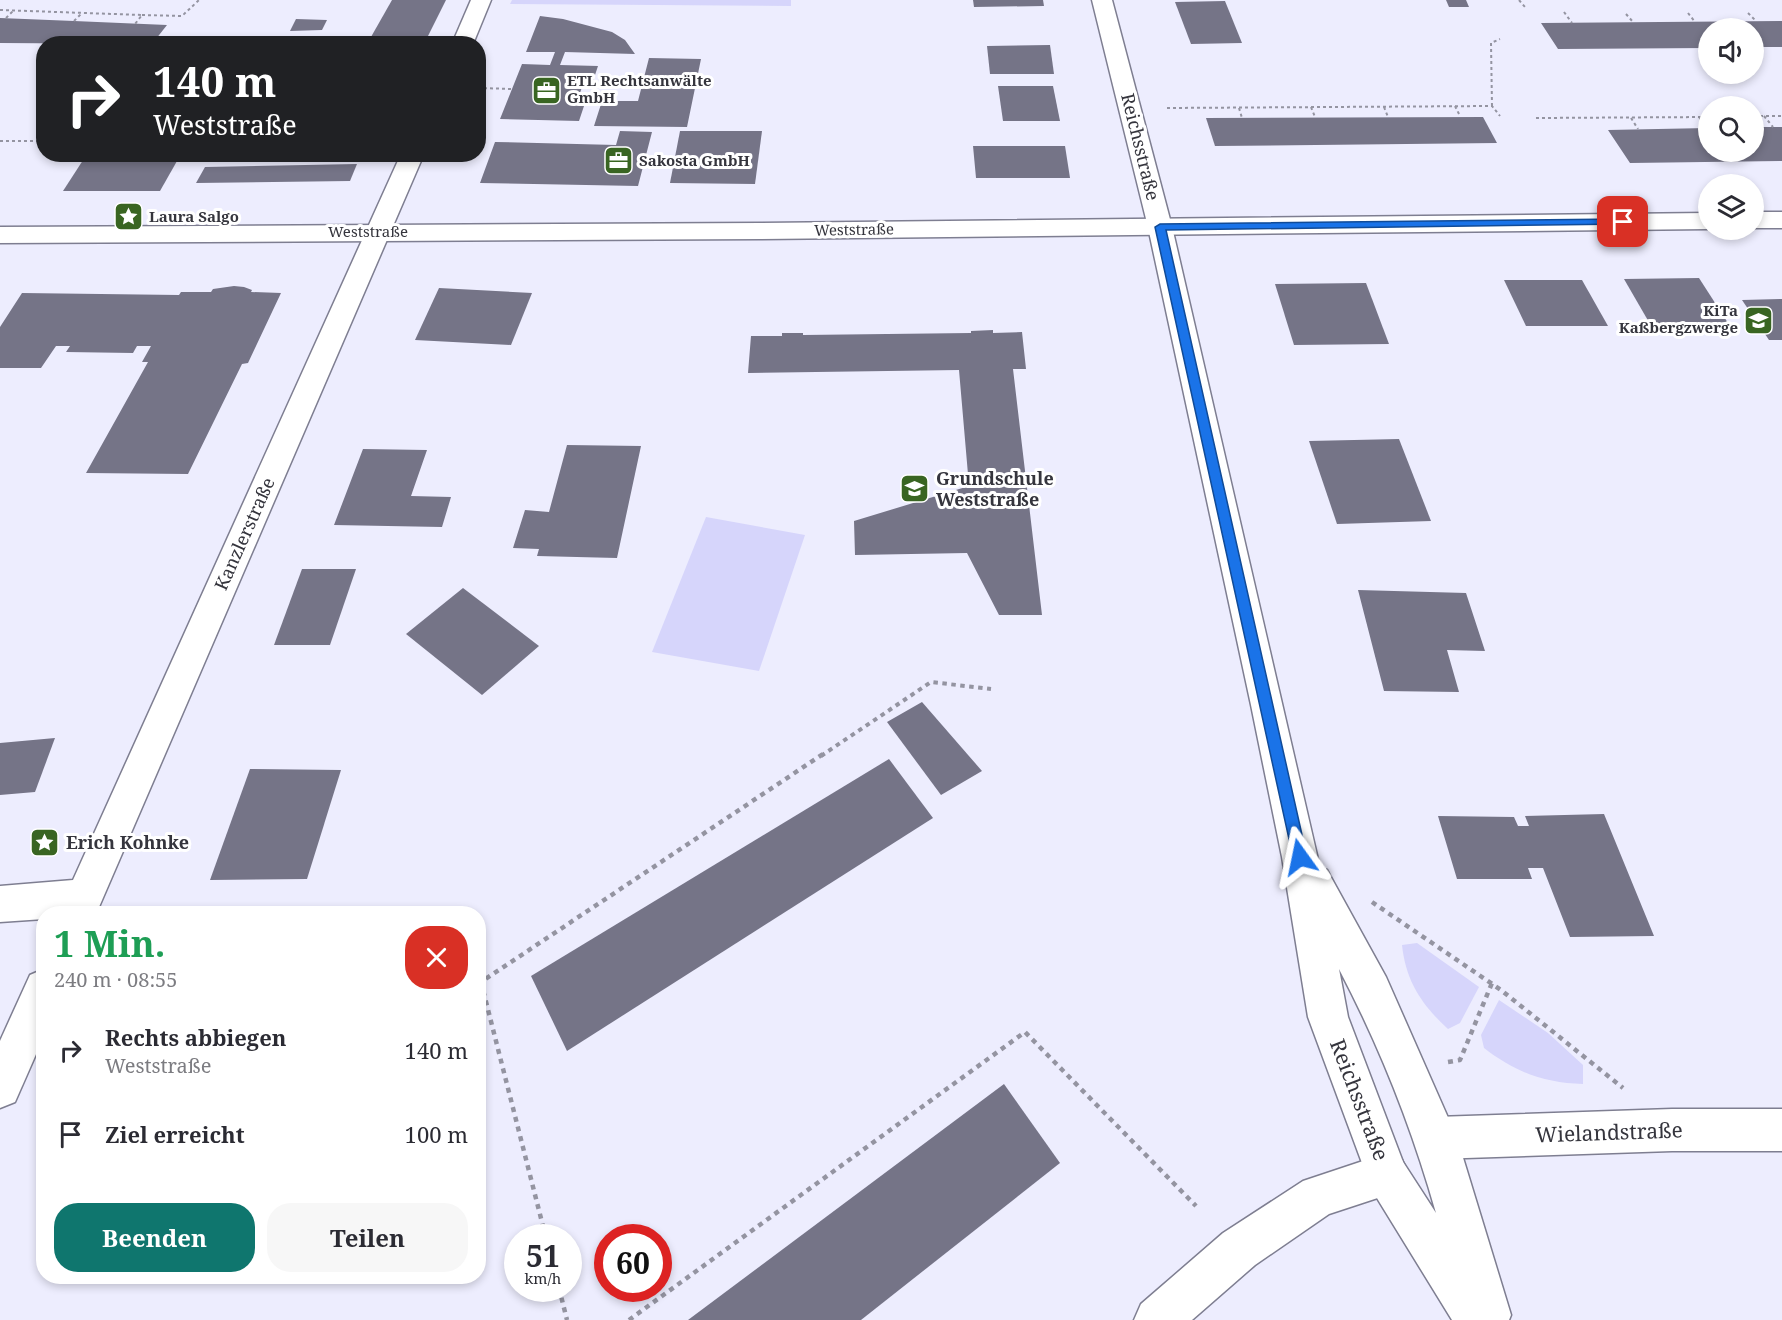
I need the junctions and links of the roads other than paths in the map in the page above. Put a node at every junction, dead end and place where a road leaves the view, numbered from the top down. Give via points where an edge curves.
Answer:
1 (482, 0) edge
2 (1102, 0) edge
3 (466, 36) edge
4 (409, 162) edge
5 (1764, 220) edge
6 (1782, 220) edge
7 (1698, 221) edge
8 (1160, 227) junction
9 (379, 231) junction
10 (0, 235) edge
11 (1300, 857) junction
12 (0, 904) edge
13 (81, 905) edge
14 (36, 1007) edge
15 (0, 1087) edge
16 (1782, 1130) edge
17 (1436, 1138) junction
18 (1388, 1175) junction
19 (1157, 1320) edge
20 (1478, 1320) edge
21 (1489, 1320) edge

1 - 3 street
2 - 8 street, Reichsstraße
4 - 9 street, Kanzlerstraße
5 - 6 street
7 - 8 street, Weststraße
8 - 9 street, Weststraße
8 - 11 street, Reichsstraße
9 - 10 street, Weststraße
9 - 13 street, Kanzlerstraße
11 - 17 street, Reichsstraße via 1372,991
11 - 18 street, Reichsstraße via 1328,1017
12 - 13 street
14 - 15 street
16 - 17 street, Wielandstraße
17 - 21 street, Reichsstraße
18 - 19 street via 1318,1196 1239,1250
18 - 20 street, Reichsstraße

